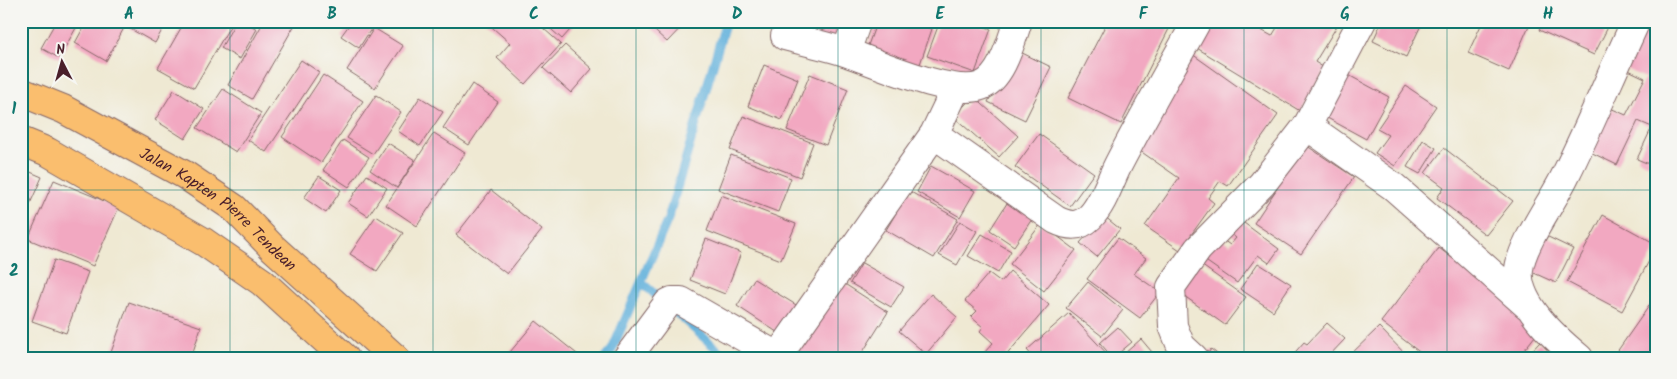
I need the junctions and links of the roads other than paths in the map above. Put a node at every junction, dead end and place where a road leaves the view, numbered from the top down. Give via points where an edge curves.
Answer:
1 (857, 21) edge
2 (1018, 21) edge
3 (1196, 21) edge
4 (1362, 21) edge
5 (1636, 21) edge
6 (785, 36) dead end
7 (846, 52) junction
8 (956, 88) junction
9 (21, 92) edge
10 (1307, 126) junction
11 (934, 134) junction
12 (21, 141) edge
13 (1527, 305) junction
14 (345, 358) edge
15 (395, 358) edge
16 (627, 358) edge
17 (1194, 358) edge
18 (1578, 358) edge

1 - 7 street
2 - 8 street via 996,73 982,86
3 - 11 street via 1118,163 1096,210 1089,219 1080,223 1068,226 1056,220
4 - 10 street
5 - 13 street via 1566,175 1527,246 1519,270
6 - 7 street
7 - 8 street
8 - 11 street
9 - 15 main road, Jalan Kapten Pierre Tendean via 63,109 186,175 234,208
10 - 13 street via 1394,188
10 - 17 street via 1262,184 1198,249 1171,287 1173,326 1181,346
11 - 16 street via 782,350 768,351 676,300 668,302
12 - 14 main road, Jalan Kapten Pierre Tendean via 48,152 204,242 262,282
13 - 18 street

